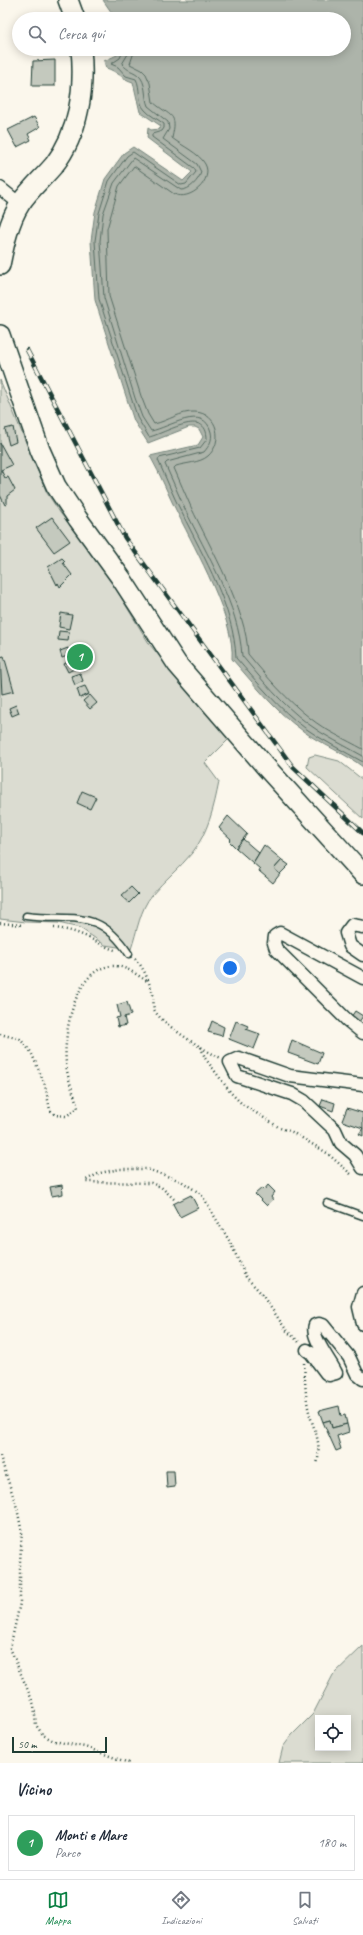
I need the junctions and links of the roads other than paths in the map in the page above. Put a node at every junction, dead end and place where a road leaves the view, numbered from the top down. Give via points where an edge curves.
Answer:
1 (68, 0) edge
2 (72, 12) edge
3 (82, 56) edge
4 (0, 188) edge
5 (19, 206) junction
6 (6, 235) edge
7 (0, 265) edge
8 (0, 335) edge
9 (363, 874) edge
10 (26, 916) dead end
11 (363, 927) edge
12 (129, 954) road end
13 (363, 955) edge
14 (363, 978) edge
15 (363, 1033) edge
16 (363, 1085) edge
17 (363, 1168) edge
18 (327, 1203) dead end
19 (363, 1216) edge
20 (363, 1293) edge
21 (363, 1324) edge
22 (307, 1350) road end
23 (363, 1379) edge

1 - 2 main road
3 - 5 main road via 80,97 73,129 54,164
4 - 5 street
5 - 6 main road
6 - 7 main road
8 - 9 main road via 40,450 56,486 78,519 121,578 177,664
10 - 12 lane via 46,919 68,917 94,921 118,938
11 - 13 street via 352,924 346,933 350,946
14 - 15 street via 280,933 275,936 276,950 346,1020
16 - 17 street via 290,1076 240,1058 232,1068 237,1076 292,1094 304,1101 335,1130 341,1143
18 - 19 lane
20 - 21 street via 359,1308
22 - 23 street via 326,1373 336,1373 314,1335 314,1325 324,1325 346,1352 357,1374

